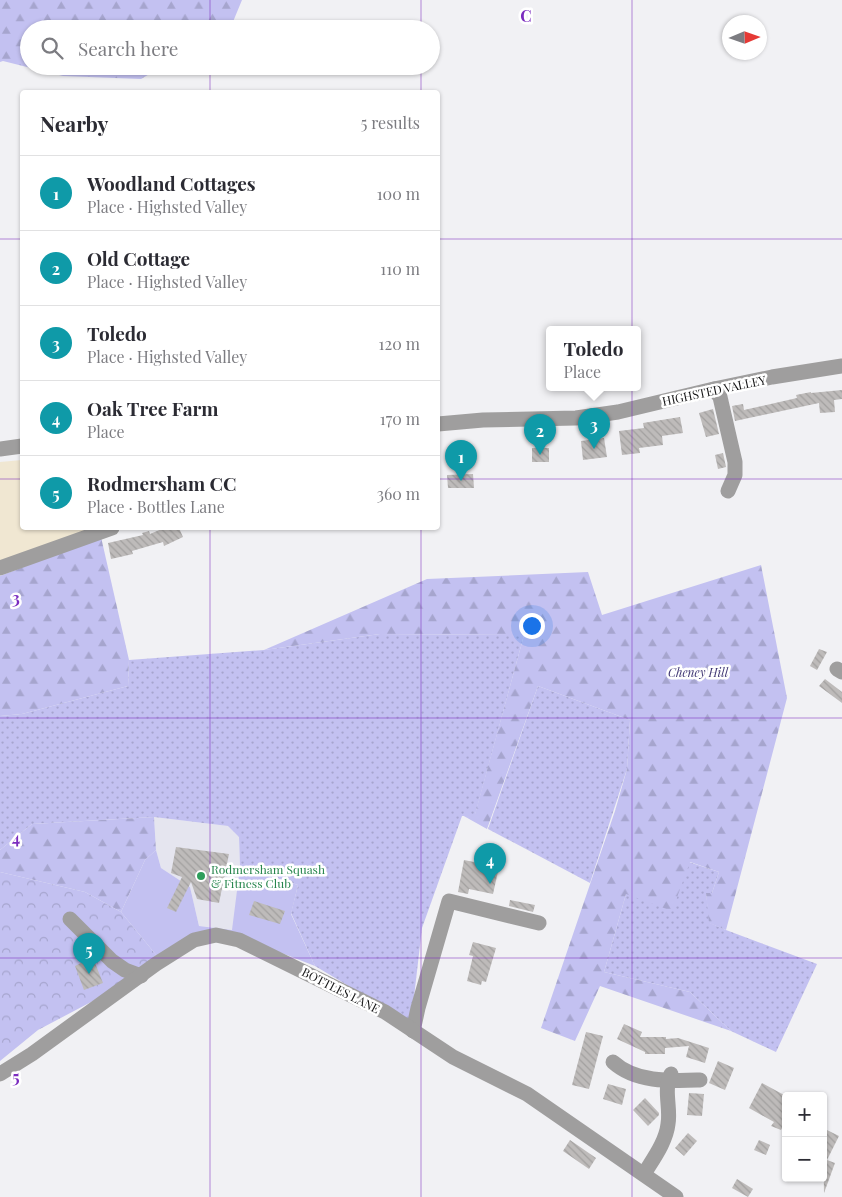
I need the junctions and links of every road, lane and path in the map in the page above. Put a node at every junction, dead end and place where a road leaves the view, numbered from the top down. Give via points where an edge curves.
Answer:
1 (842, 366) edge
2 (714, 389) junction
3 (440, 424) edge
4 (20, 446) edge
5 (0, 449) edge
6 (728, 491) dead end
7 (106, 530) edge
8 (0, 568) edge
9 (70, 919) dead end
10 (539, 923) dead end
11 (140, 976) junction
12 (413, 1031) junction
13 (613, 1062) dead end
14 (0, 1074) edge
15 (669, 1078) junction
16 (700, 1080) dead end
17 (644, 1174) junction
18 (676, 1197) edge

1 - 2 street, HIGHSTED VALLEY
2 - 3 street, HIGHSTED VALLEY via 618,412 576,418
2 - 6 street via 720,397 736,462
4 - 5 street
7 - 8 street
9 - 11 street via 112,961
10 - 12 street via 449,901
11 - 12 street, BOTTLES LANE via 194,940 216,935 238,940 330,984 385,1012
11 - 14 street, BOTTLES LANE
12 - 17 street, BOTTLES LANE via 453,1057 528,1094
13 - 15 street via 632,1074
15 - 16 street
15 - 17 street via 668,1127
17 - 18 street, BOTTLES LANE

